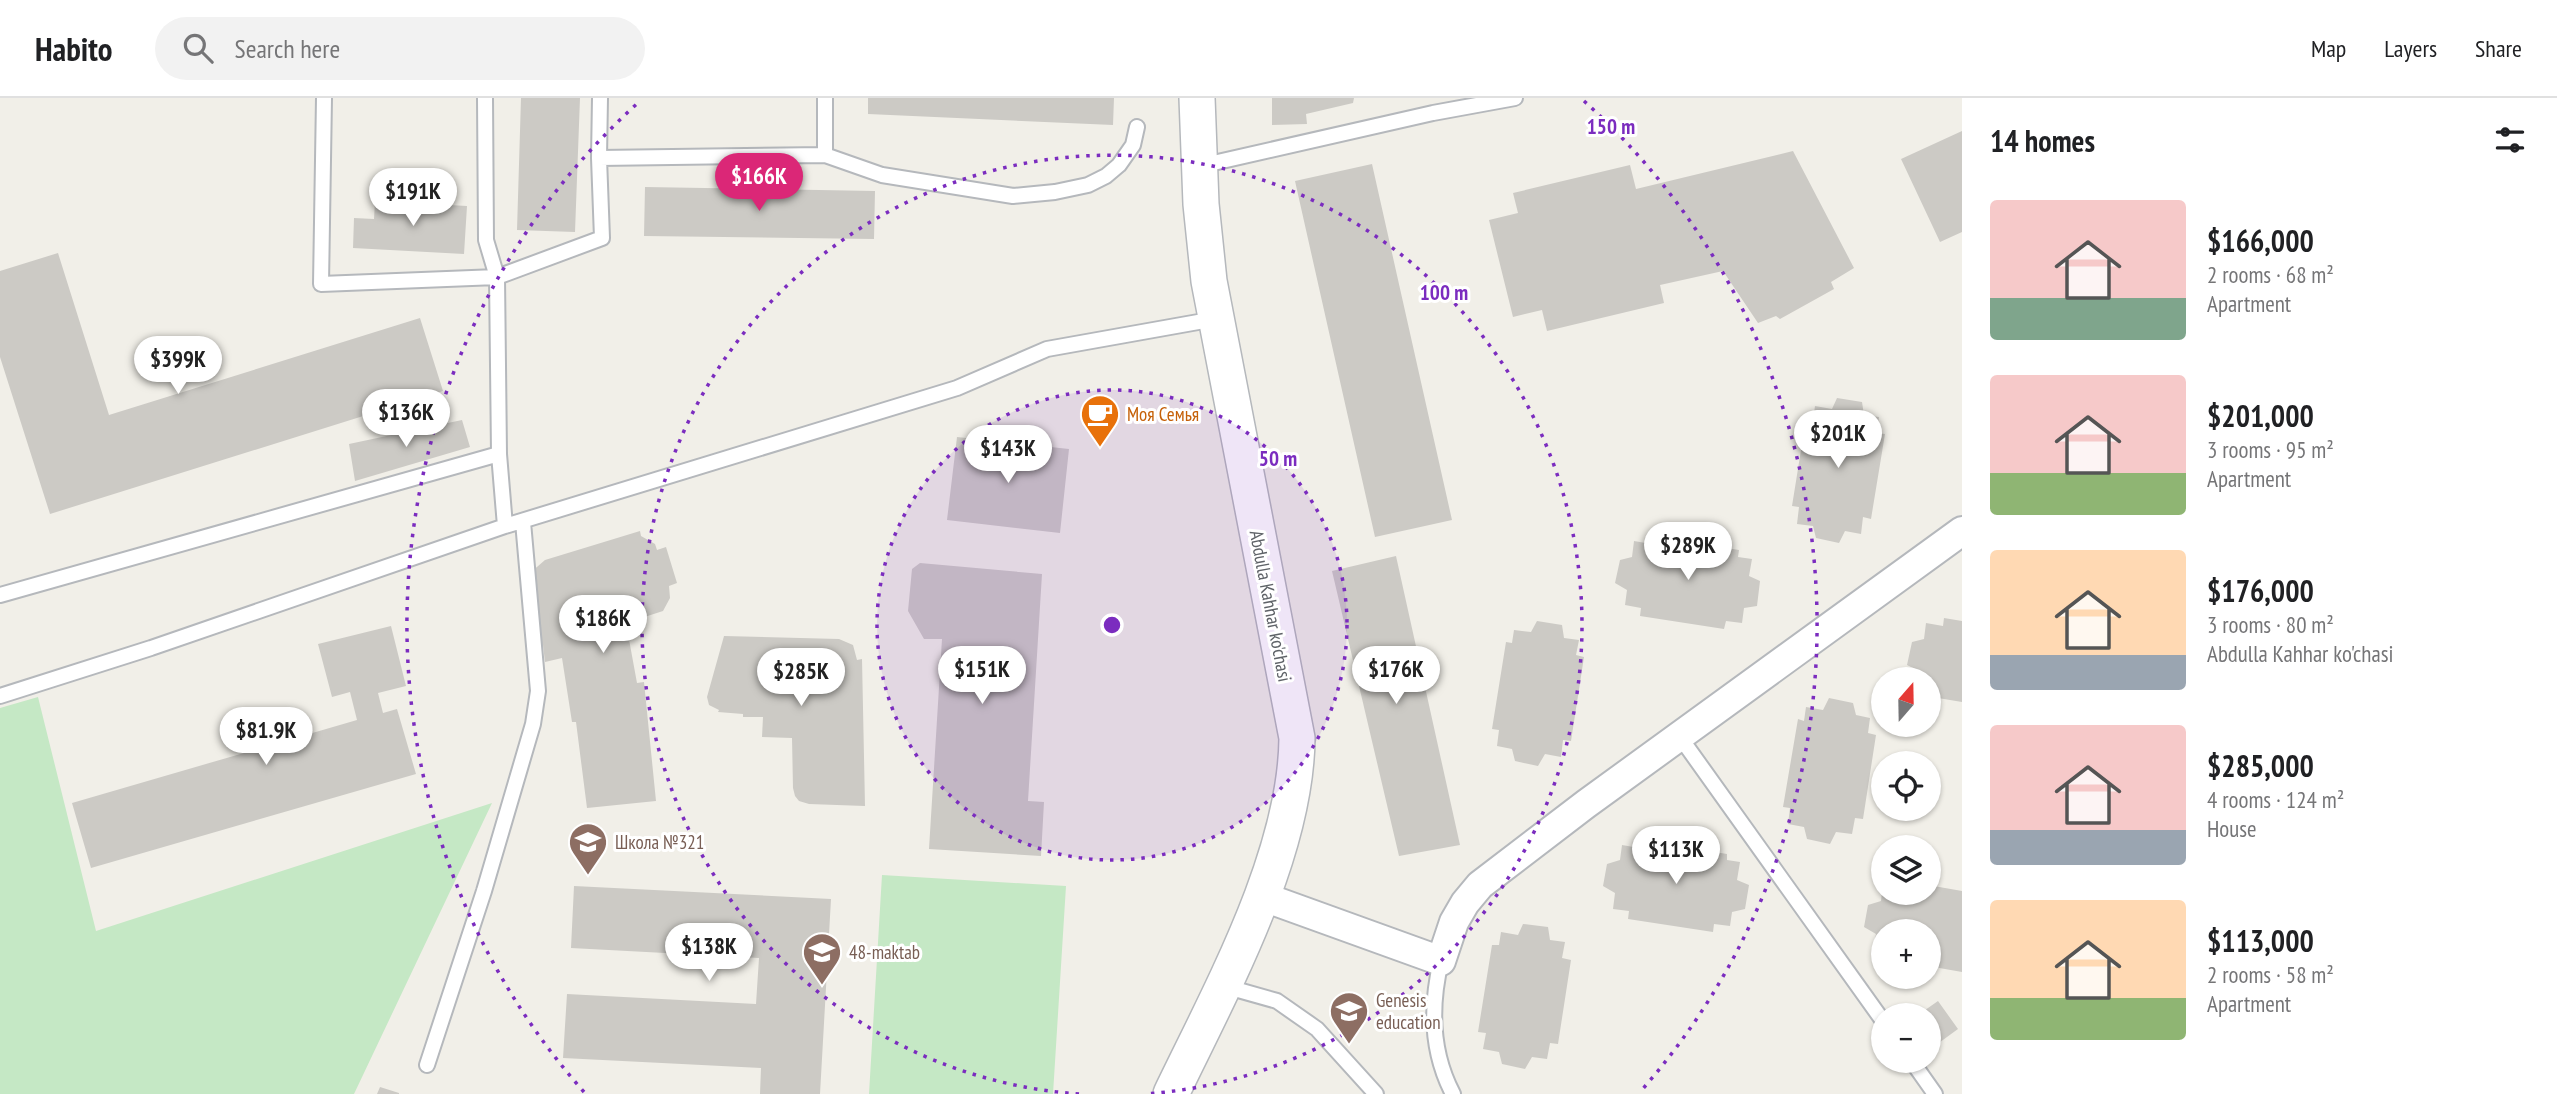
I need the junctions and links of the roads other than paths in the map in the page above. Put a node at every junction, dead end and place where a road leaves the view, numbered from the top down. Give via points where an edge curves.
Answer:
1 (324, 98) edge
2 (485, 98) edge
3 (600, 98) edge
4 (825, 98) edge
5 (1197, 98) edge
6 (1515, 98) edge
7 (1137, 127) dead end
8 (825, 155) junction
9 (599, 158) junction
10 (1198, 166) junction
11 (497, 277) junction
12 (1214, 320) junction
13 (499, 454) junction
14 (523, 522) junction
15 (505, 526) junction
16 (1962, 531) edge
17 (0, 595) edge
18 (0, 696) edge
19 (1680, 737) junction
20 (1261, 896) junction
21 (1441, 961) junction
22 (1223, 986) junction
23 (1871, 1004) edge
24 (427, 1065) dead end
25 (1920, 1073) edge
26 (1171, 1094) edge
27 (1376, 1094) edge
28 (1453, 1094) edge
29 (1935, 1094) edge

1 - 11 lane via 321,284
2 - 11 lane via 486,240
3 - 9 lane
4 - 8 lane
5 - 10 street, Abdulla Kahhar ko'chasi
6 - 10 lane
7 - 8 lane via 1133,145 1106,176 1055,192 1013,196 882,175
8 - 9 lane
9 - 11 lane via 601,238
10 - 12 street, Abdulla Kahhar ko'chasi
11 - 13 lane
12 - 14 lane via 1047,349 957,388
12 - 20 street, Abdulla Kahhar ko'chasi via 1297,738 1294,792
13 - 15 lane
13 - 17 lane
14 - 15 lane
14 - 24 lane via 538,691 533,724
15 - 18 lane
16 - 19 street
19 - 21 street via 1480,886 1454,922
19 - 23 lane
20 - 21 street
20 - 22 street, Abdulla Kahhar ko'chasi
21 - 28 lane via 1433,1031
22 - 26 street, Abdulla Kahhar ko'chasi
22 - 27 lane via 1277,1001 1317,1029
25 - 29 lane

